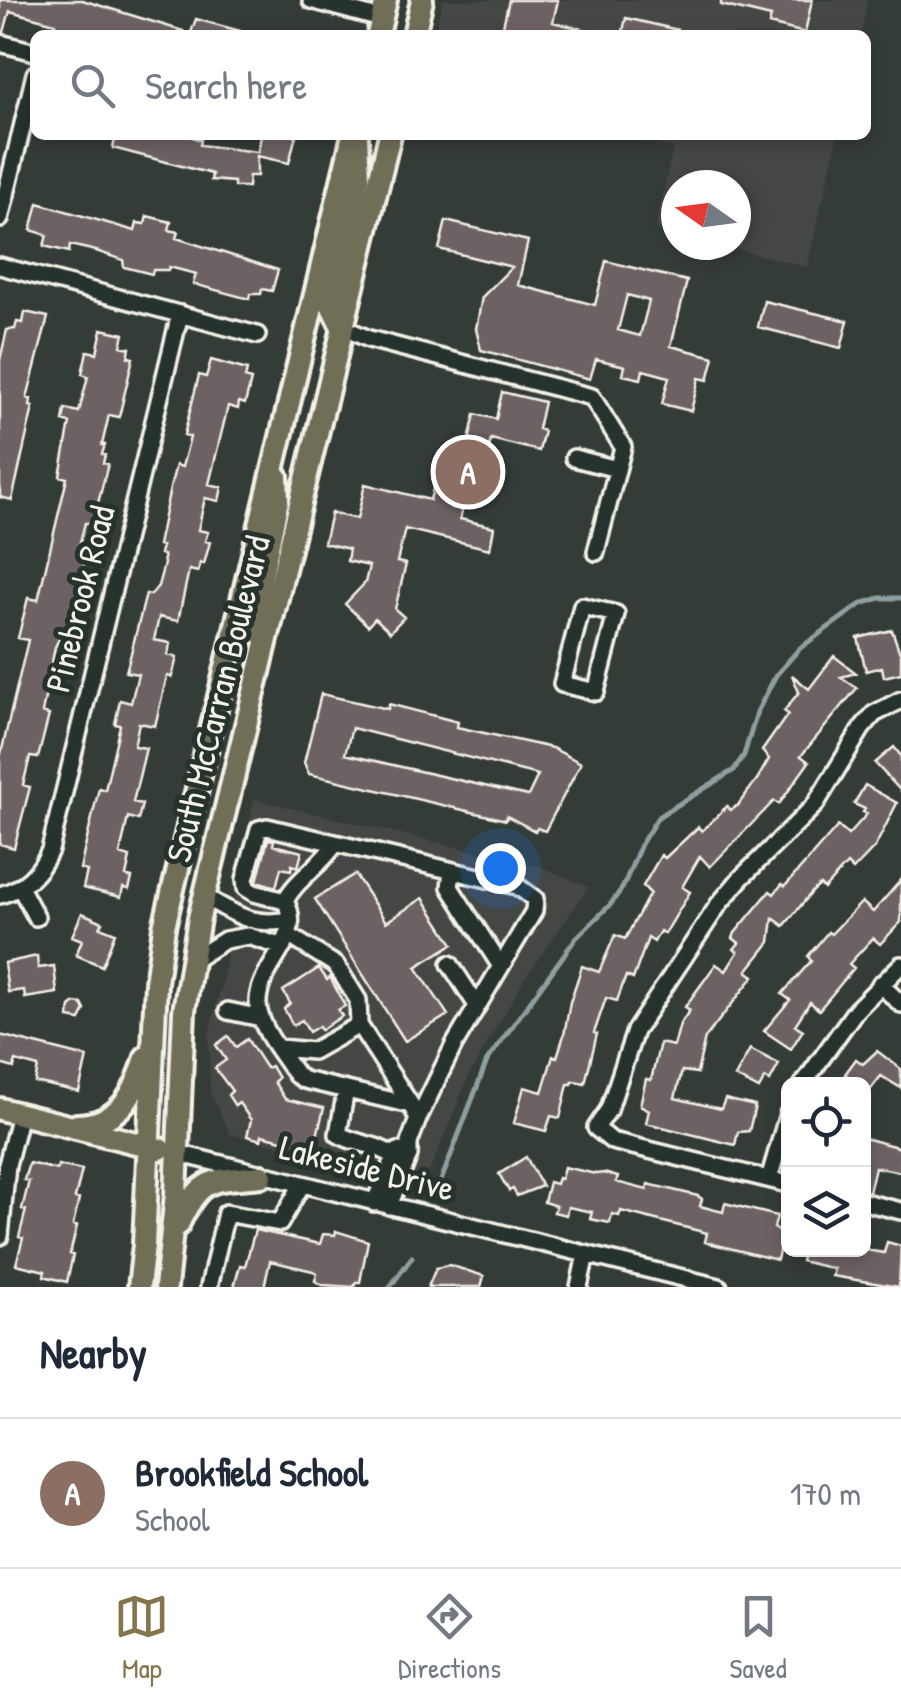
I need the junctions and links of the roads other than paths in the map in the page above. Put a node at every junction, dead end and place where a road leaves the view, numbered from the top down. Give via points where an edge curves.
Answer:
1 (311, 0) edge
2 (422, 0) edge
3 (382, 18) edge
4 (415, 30) edge
5 (0, 43) edge
6 (30, 51) edge
7 (30, 95) edge
8 (354, 140) edge
9 (355, 140) edge
10 (389, 140) edge
11 (0, 220) edge
12 (0, 266) edge
13 (180, 314) junction
14 (342, 327) junction
15 (258, 335) dead end
16 (275, 454) junction
17 (574, 458) dead end
18 (617, 469) junction
19 (596, 552) dead end
20 (266, 640) junction
21 (562, 684) joint
22 (901, 700) edge
23 (335, 844) junction
24 (452, 872) junction
25 (20, 888) junction
26 (0, 895) edge
27 (204, 896) junction
28 (284, 901) junction
29 (36, 917) dead end
30 (287, 934) junction
31 (190, 962) junction
32 (450, 964) dead end
33 (901, 964) edge
34 (500, 965) junction
35 (880, 984) junction
36 (476, 1004) junction
37 (901, 1004) edge
38 (228, 1011) dead end
39 (261, 1018) junction
40 (359, 1025) junction
41 (153, 1032) junction
42 (279, 1048) junction
43 (808, 1077) edge
44 (346, 1090) junction
45 (10, 1112) edge
46 (414, 1112) junction
47 (65, 1126) junction
48 (781, 1138) edge
49 (409, 1143) junction
50 (149, 1146) junction
51 (177, 1153) junction
52 (395, 1157) junction
53 (262, 1176) junction
54 (769, 1180) junction
55 (781, 1183) edge
56 (301, 1186) junction
57 (382, 1204) junction
58 (871, 1204) edge
59 (901, 1212) edge
60 (0, 1236) edge
61 (173, 1236) junction
62 (586, 1254) junction
63 (139, 1287) edge
64 (166, 1287) edge
65 (209, 1287) edge
66 (579, 1287) edge
67 (719, 1287) edge

1 - 3 street
2 - 4 main road
5 - 6 street
7 - 11 street
8 - 16 main road, South McCarran Boulevard
9 - 14 main road via 359,177 330,304
10 - 14 main road, South McCarran Boulevard
12 - 13 street
13 - 15 street
13 - 25 street, Pinebrook Road via 50,850
14 - 18 street via 592,397 622,448
14 - 20 main road, South McCarran Boulevard
16 - 20 main road via 278,500 253,617
16 - 41 main road, South McCarran Boulevard via 177,860
17 - 18 street
18 - 19 street
20 - 27 main road, South McCarran Boulevard
21 - 21 street via 582,606 616,614 596,692
22 - 54 street via 874,714 815,806 719,904 635,1031 596,1128 612,1141
23 - 24 street
23 - 28 street
23 - 28 street via 259,829 246,888
24 - 34 street via 450,887
24 - 34 street via 517,886 535,899
25 - 26 street
25 - 29 street
27 - 30 street
27 - 31 main road, South McCarran Boulevard
28 - 30 street
30 - 31 street via 225,940
30 - 39 street via 259,990
30 - 40 street via 336,966 358,1000
31 - 51 main road, South McCarran Boulevard
32 - 36 street
33 - 35 street
34 - 36 street
35 - 37 street
35 - 43 street
36 - 46 street
38 - 39 street
39 - 42 street
40 - 42 street via 312,1052
40 - 46 street
41 - 47 main road via 124,1106 102,1122
41 - 50 main road, South McCarran Boulevard
42 - 44 street via 304,1080
44 - 46 street
44 - 52 street via 338,1134
45 - 47 main road, Lakeside Drive
45 - 60 street
46 - 49 street
47 - 50 main road, Lakeside Drive
48 - 54 street
49 - 52 street
49 - 57 street
50 - 51 main road, Lakeside Drive
50 - 63 main road, South McCarran Boulevard
51 - 53 street, Lakeside Drive
51 - 61 main road, South McCarran Boulevard
52 - 57 street
53 - 56 street, Lakeside Drive
53 - 61 main road via 198,1190
54 - 55 street
56 - 57 street, Lakeside Drive
56 - 65 street via 280,1223 226,1213
57 - 62 street, Lakeside Drive
58 - 59 street
61 - 64 main road, South McCarran Boulevard
62 - 66 street
62 - 67 street, Lakeside Drive

